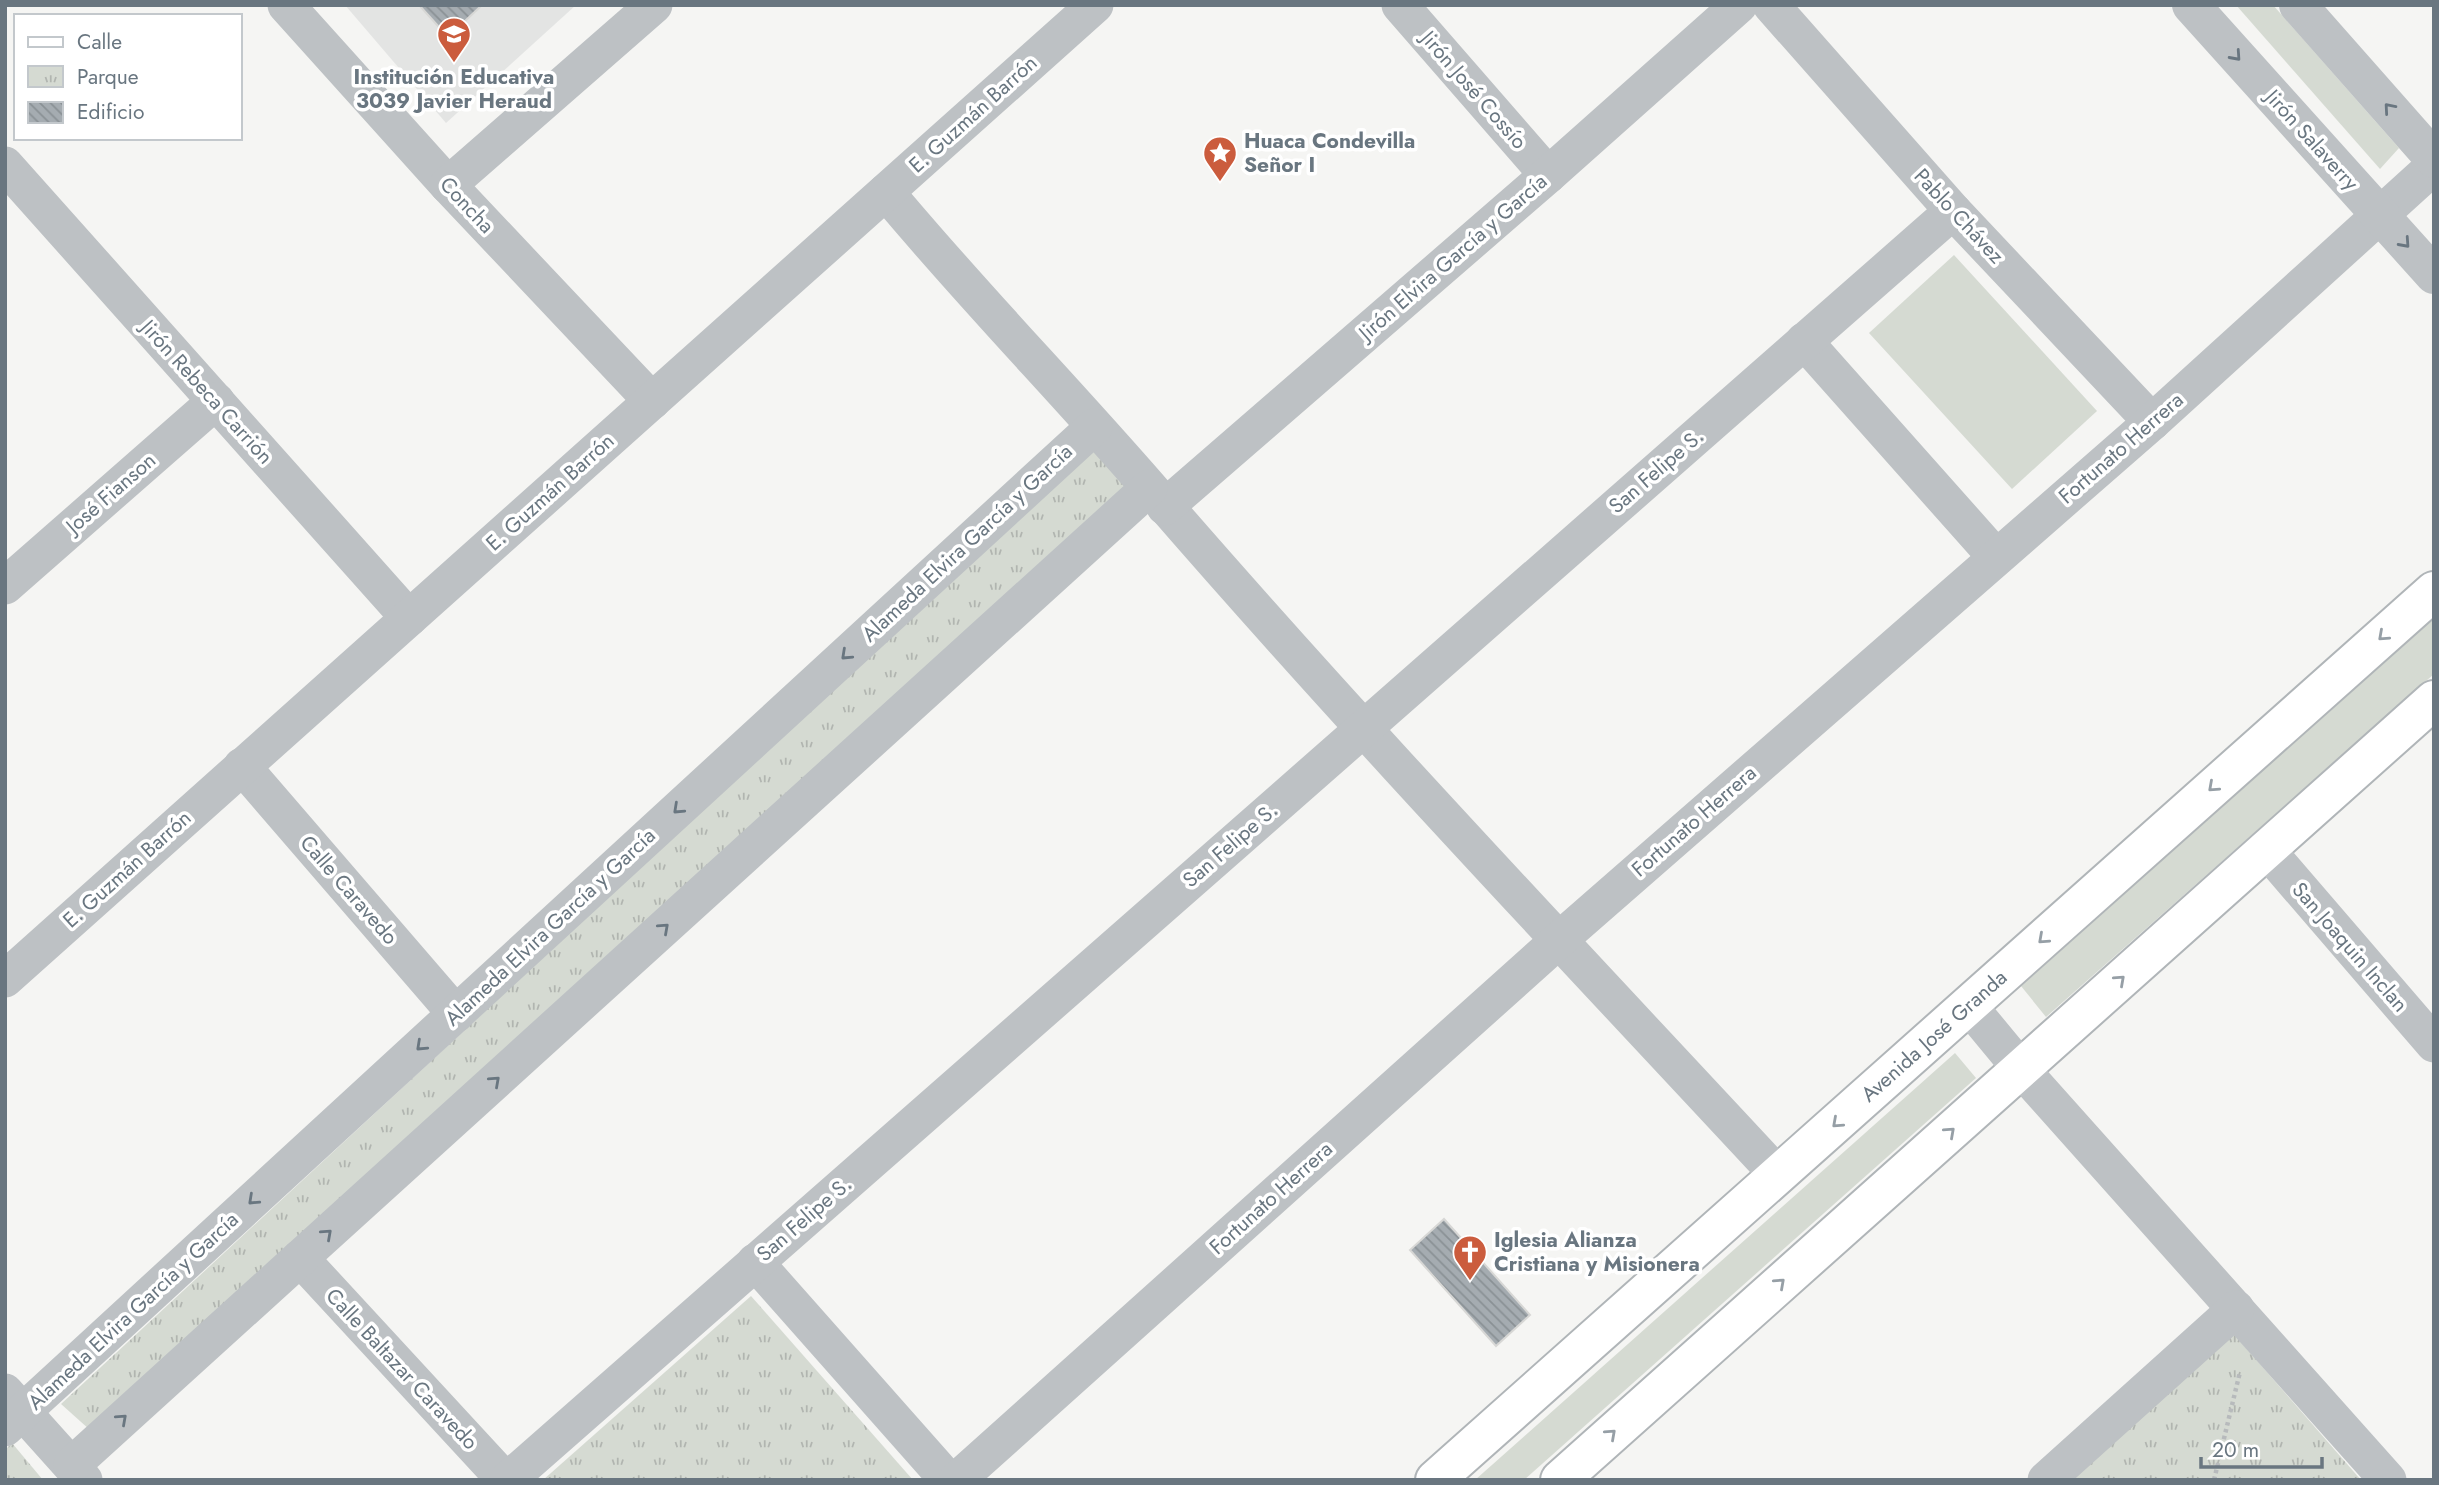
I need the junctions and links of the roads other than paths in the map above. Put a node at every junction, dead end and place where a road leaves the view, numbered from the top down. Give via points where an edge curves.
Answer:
1 (286, 5) edge
2 (654, 5) edge
3 (1095, 5) edge
4 (1399, 5) edge
5 (1739, 5) edge
6 (1771, 5) edge
7 (2191, 5) edge
8 (2298, 5) edge
9 (2434, 159) edge
10 (2434, 166) edge
11 (7, 171) edge
12 (1548, 175) junction
13 (448, 185) junction
14 (886, 192) junction
15 (1953, 211) junction
16 (2379, 214) junction
17 (2434, 275) edge
18 (1804, 341) junction
19 (216, 401) junction
20 (652, 401) junction
21 (2152, 422) junction
22 (1094, 426) junction
23 (1157, 498) junction
24 (1996, 556) junction
25 (5, 586) edge
26 (2434, 591) edge
27 (410, 618) junction
28 (2434, 700) edge
29 (1362, 729) junction
30 (242, 766) junction
31 (2266, 849) junction
32 (1559, 940) junction
33 (5, 979) edge
34 (1968, 1005) junction
35 (456, 1014) junction
36 (2434, 1044) edge
37 (2021, 1069) junction
38 (1778, 1175) junction
39 (300, 1258) junction
40 (755, 1262) junction
41 (2244, 1318) junction
42 (11, 1411) edge
43 (78, 1473) edge
44 (507, 1480) edge
45 (948, 1480) edge
46 (957, 1480) edge
47 (1435, 1480) edge
48 (1560, 1480) edge
49 (2046, 1480) edge
50 (2388, 1480) edge

1 - 13 street, Concha
2 - 13 street
3 - 14 street, E. Guzmán Barrón
4 - 12 street, Jirón José Cossío
5 - 12 street, Jirón Elvira García y García
6 - 15 street, Pablo Chávez
7 -> 16 street, Jirón Salaverry
9 -> 8 street
10 - 16 street, Fortunato Herrera
11 - 19 street, Jirón Rebeca Carrión
12 - 23 street, Jirón Elvira García y García
13 - 20 street, Concha
14 - 20 street, E. Guzmán Barrón
14 - 22 street
15 - 18 street, San Felipe S.
15 - 21 street, Pablo Chávez
16 -> 17 street, Jirón Salaverry
16 - 21 street, Fortunato Herrera
18 - 24 street
18 - 29 street, San Felipe S.
19 - 25 street, José Fianson
19 - 27 street, Jirón Rebeca Carrión
20 - 27 street, E. Guzmán Barrón
21 - 24 street, Fortunato Herrera
22 - 23 street
22 -> 35 street, Alameda Elvira García y García
23 - 29 street
39 -> 23 street
24 - 32 street, Fortunato Herrera
26 -> 34 main road, Avenida José Granda
27 - 30 street, E. Guzmán Barrón
28 - 31 main road
29 - 32 street
29 - 40 street, San Felipe S.
30 - 33 street, E. Guzmán Barrón
30 - 35 street, Calle Caravedo
31 - 36 street, San Joaquin Inclan
37 -> 31 main road
32 - 38 street
32 - 46 street, Fortunato Herrera
34 - 37 street
34 -> 38 main road, Avenida José Granda
35 -> 42 street, Alameda Elvira García y García
37 - 41 street
48 -> 37 main road
38 - 47 main road, Avenida José Granda
43 -> 39 street
39 - 44 street, Calle Baltazar Caravedo
40 - 44 street, San Felipe S.
40 - 45 street
41 - 49 street
41 - 50 street
42 - 43 street

